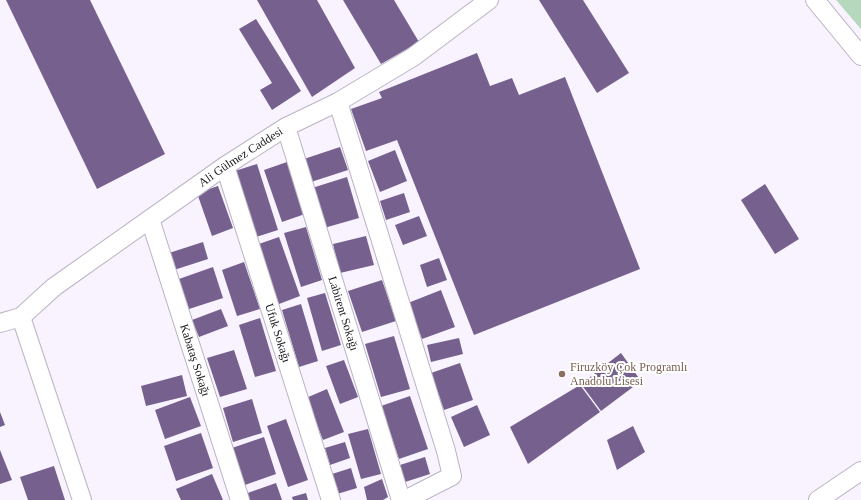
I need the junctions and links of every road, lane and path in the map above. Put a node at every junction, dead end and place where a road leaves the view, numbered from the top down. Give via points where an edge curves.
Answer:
1 (489, 0) edge
2 (815, 0) edge
3 (861, 56) edge
4 (338, 102) junction
5 (286, 127) junction
6 (225, 166) junction
7 (150, 220) junction
8 (21, 317) junction
9 (0, 322) edge
10 (861, 471) edge
11 (82, 500) edge
12 (240, 500) edge
13 (331, 500) edge
14 (401, 500) edge
15 (405, 500) edge
16 (818, 500) edge

1 - 4 street, Ali Gülmez Caddesi via 412,57
2 - 3 street
4 - 5 street, Ali Gülmez Caddesi
4 - 15 street via 452,476
5 - 6 street, Ali Gülmez Caddesi
5 - 14 street, Labirent Sokağı
6 - 7 street, Ali Gülmez Caddesi
6 - 13 street, Ufuk Sokağı
7 - 8 street, Ali Gülmez Caddesi via 54,287
7 - 12 street, Kabataş Sokağı
8 - 9 street, Ali Gülmez Caddesi
8 - 11 street
10 - 16 street

